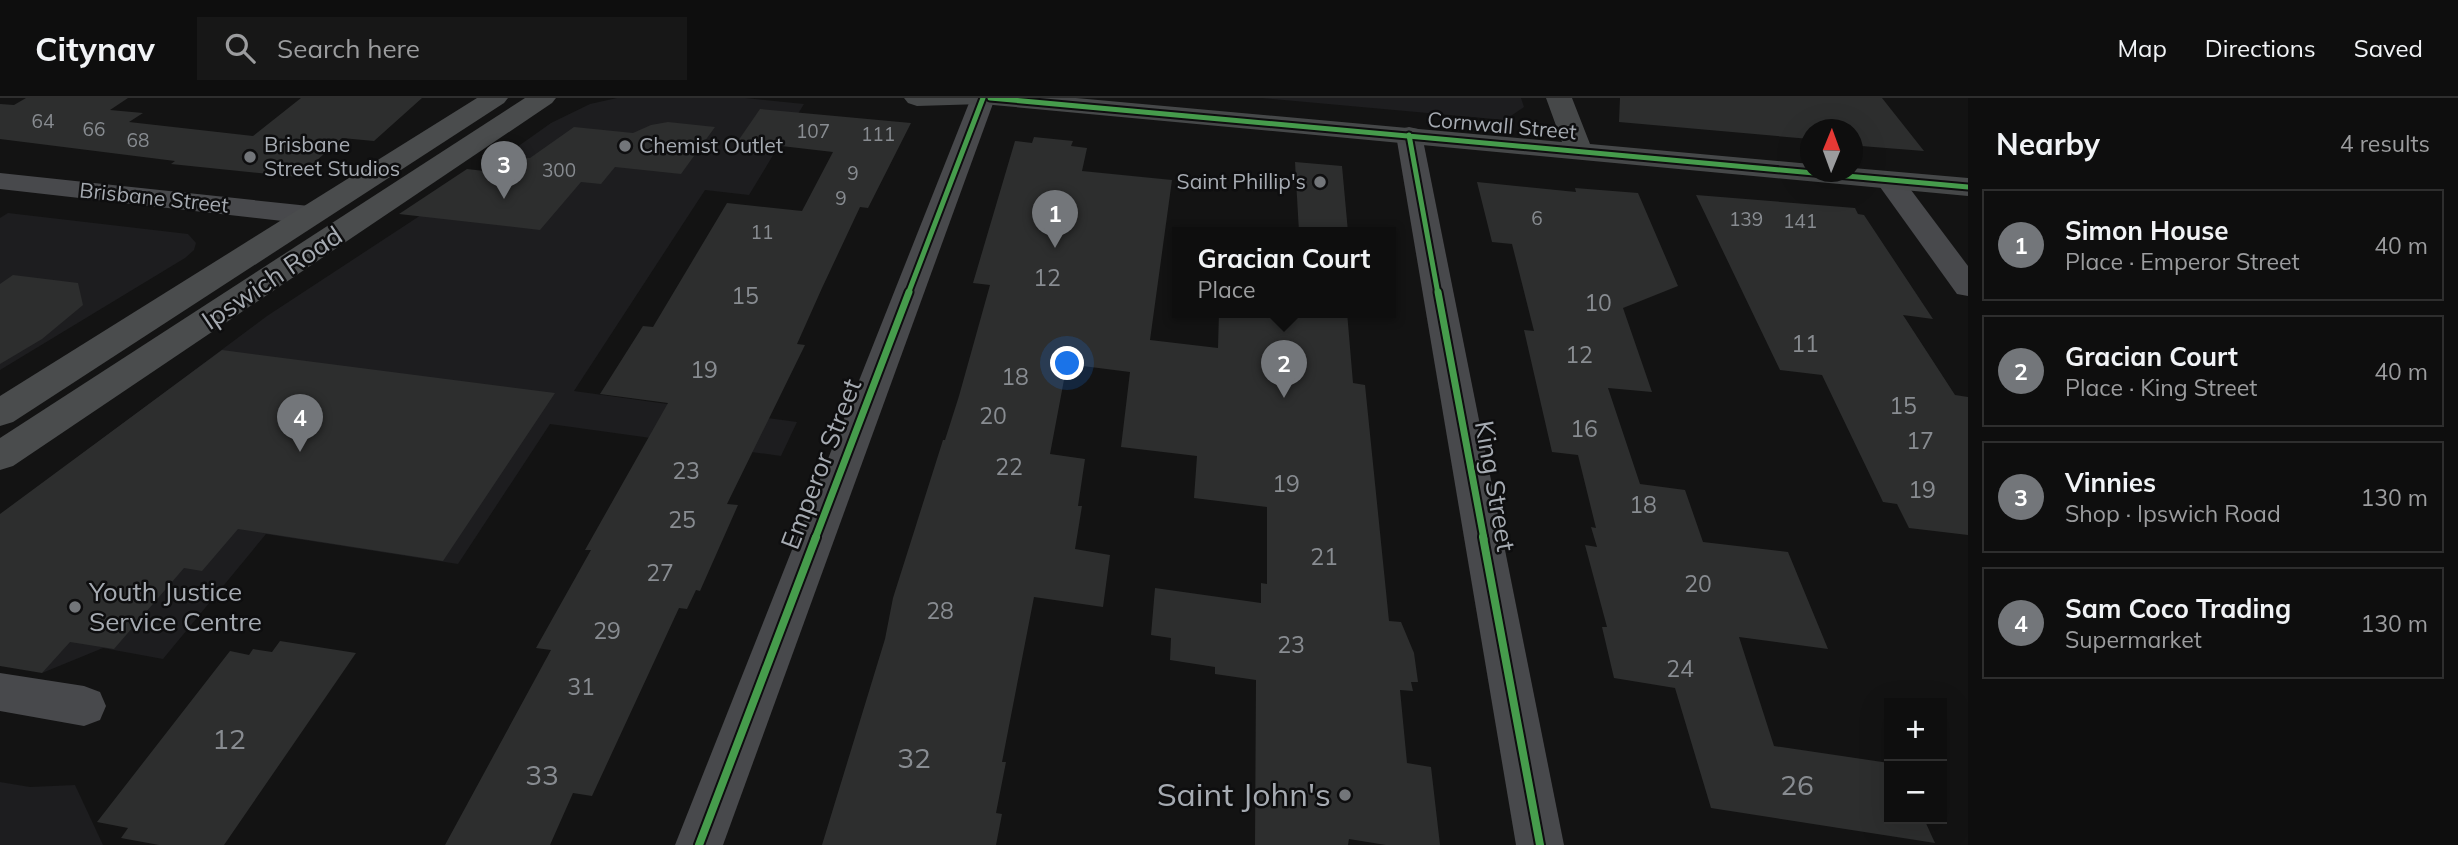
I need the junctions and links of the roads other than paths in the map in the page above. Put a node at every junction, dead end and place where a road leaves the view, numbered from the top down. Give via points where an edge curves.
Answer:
1 (495, 98) edge
2 (917, 98) edge
3 (974, 98) edge
4 (983, 98) edge
5 (990, 98) edge
6 (1559, 98) edge
7 (546, 100) edge
8 (1409, 135) junction
9 (1579, 151) junction
10 (1889, 180) junction
11 (0, 181) edge
12 (1968, 187) edge
13 (309, 215) junction
14 (1968, 287) edge
15 (0, 413) edge
16 (0, 456) edge
17 (0, 692) edge
18 (84, 706) dead end
19 (699, 845) edge
20 (1540, 845) edge

1 - 13 highway, Ipswich Road
2 - 3 main road
4 - 19 street, Emperor Street
5 - 8 main road, Cornwall Street
6 - 9 main road
7 - 16 highway, Ipswich Road
8 - 9 main road, Cornwall Street
8 - 20 street, King Street
9 - 10 main road, Cornwall Street
10 - 12 main road, Cornwall Street
10 - 14 street
11 - 13 street, Brisbane Street
13 - 15 highway, Ipswich Road
17 - 18 street

